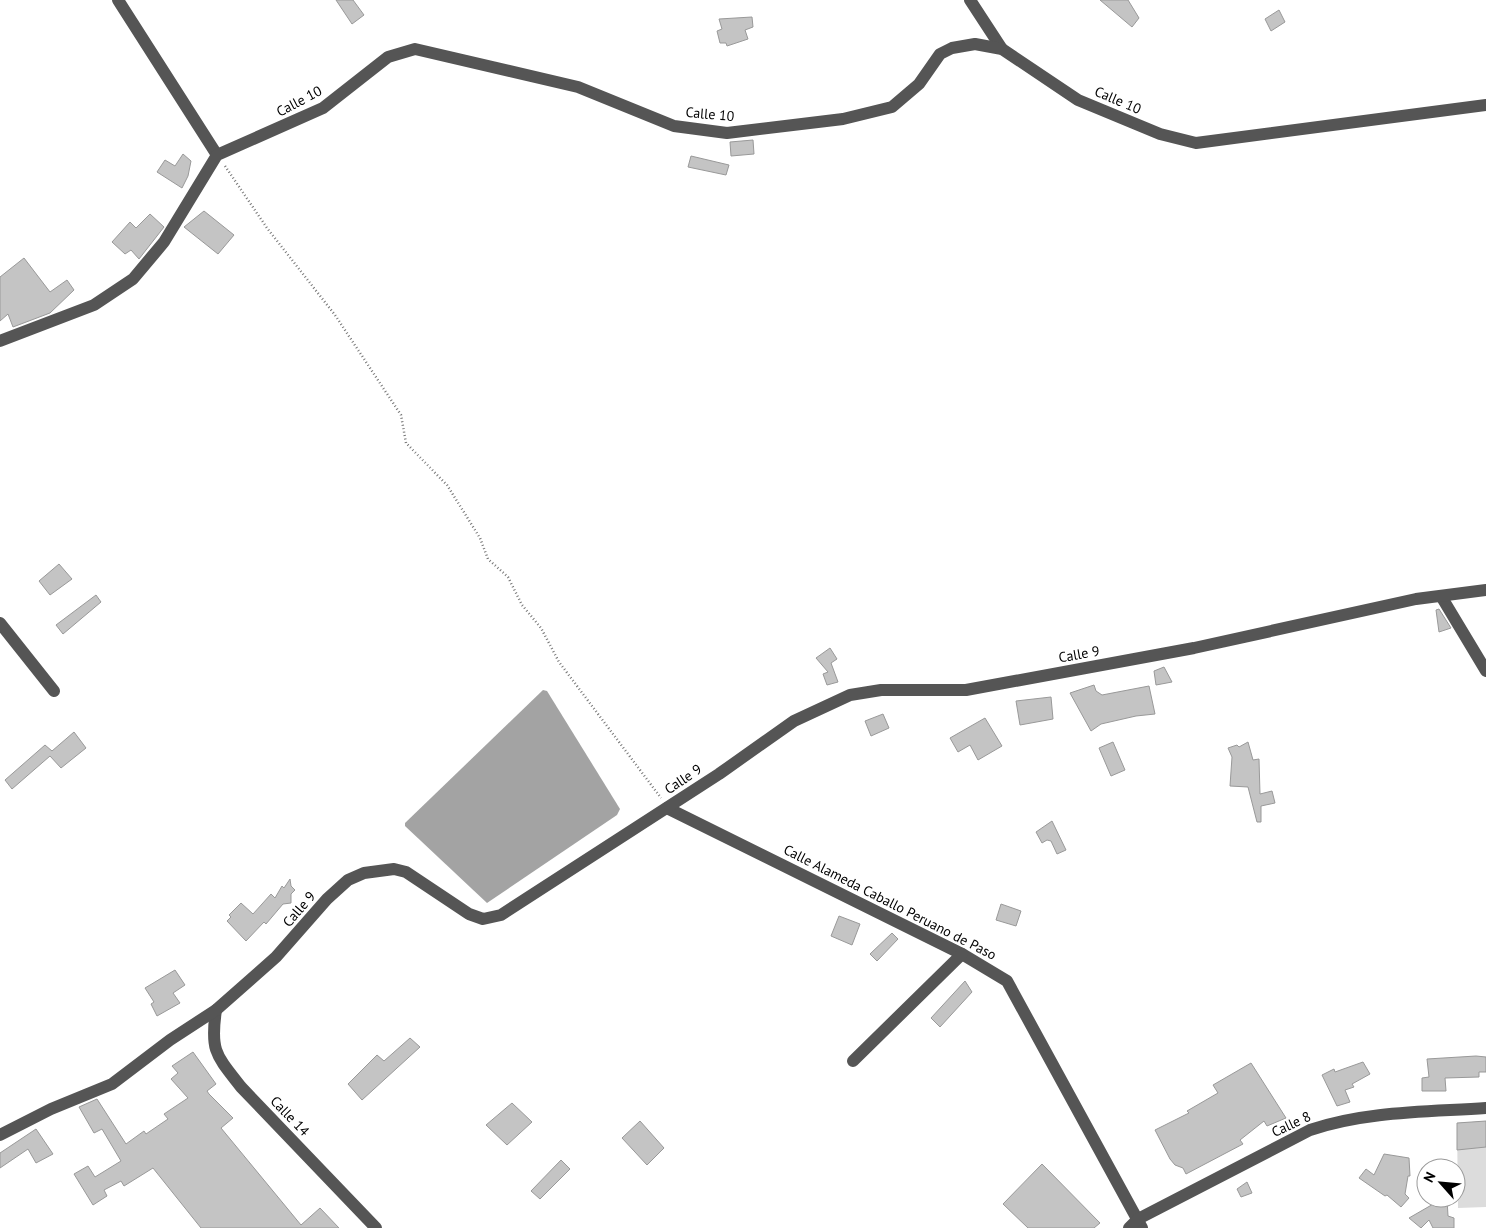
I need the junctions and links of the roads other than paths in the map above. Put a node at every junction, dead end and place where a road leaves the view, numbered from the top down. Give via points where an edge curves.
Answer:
1 (118, 0) edge
2 (970, 0) edge
3 (1002, 50) junction
4 (1486, 105) edge
5 (217, 155) junction
6 (0, 341) edge
7 (1486, 590) edge
8 (1441, 596) junction
9 (0, 623) edge
10 (1486, 671) edge
11 (54, 691) dead end
12 (668, 808) junction
13 (962, 954) junction
14 (216, 1010) junction
15 (853, 1061) dead end
16 (1486, 1108) edge
17 (0, 1135) edge
18 (1136, 1225) edge
19 (376, 1228) edge

1 - 5 street
2 - 3 street
3 - 4 street, Calle 10 via 1078,100 1160,134 1196,143
3 - 5 street, Calle 10 via 975,44 940,54 919,84 892,107 843,119 727,133 674,126 578,87 415,49 388,56 323,108
5 - 6 street via 164,242 133,279 94,305
7 - 8 street, Calle 9
8 - 10 street
8 - 12 street, Calle 9 via 1194,648 966,690 881,690 850,695 794,721
9 - 11 street
12 - 13 street, Calle Alameda Caballo Peruano de Paso
12 - 14 street, Calle 9 via 501,915 484,918 469,914 406,872 394,869 364,873 348,880 276,957
13 - 15 street
13 - 18 street, Calle Alameda Caballo Peruano de Paso via 1007,981
14 - 17 street, Calle 9 via 112,1084
14 - 19 street, Calle 14 via 212,1037 227,1068 241,1087
16 - 18 street, Calle 8 via 1359,1117 1310,1130

